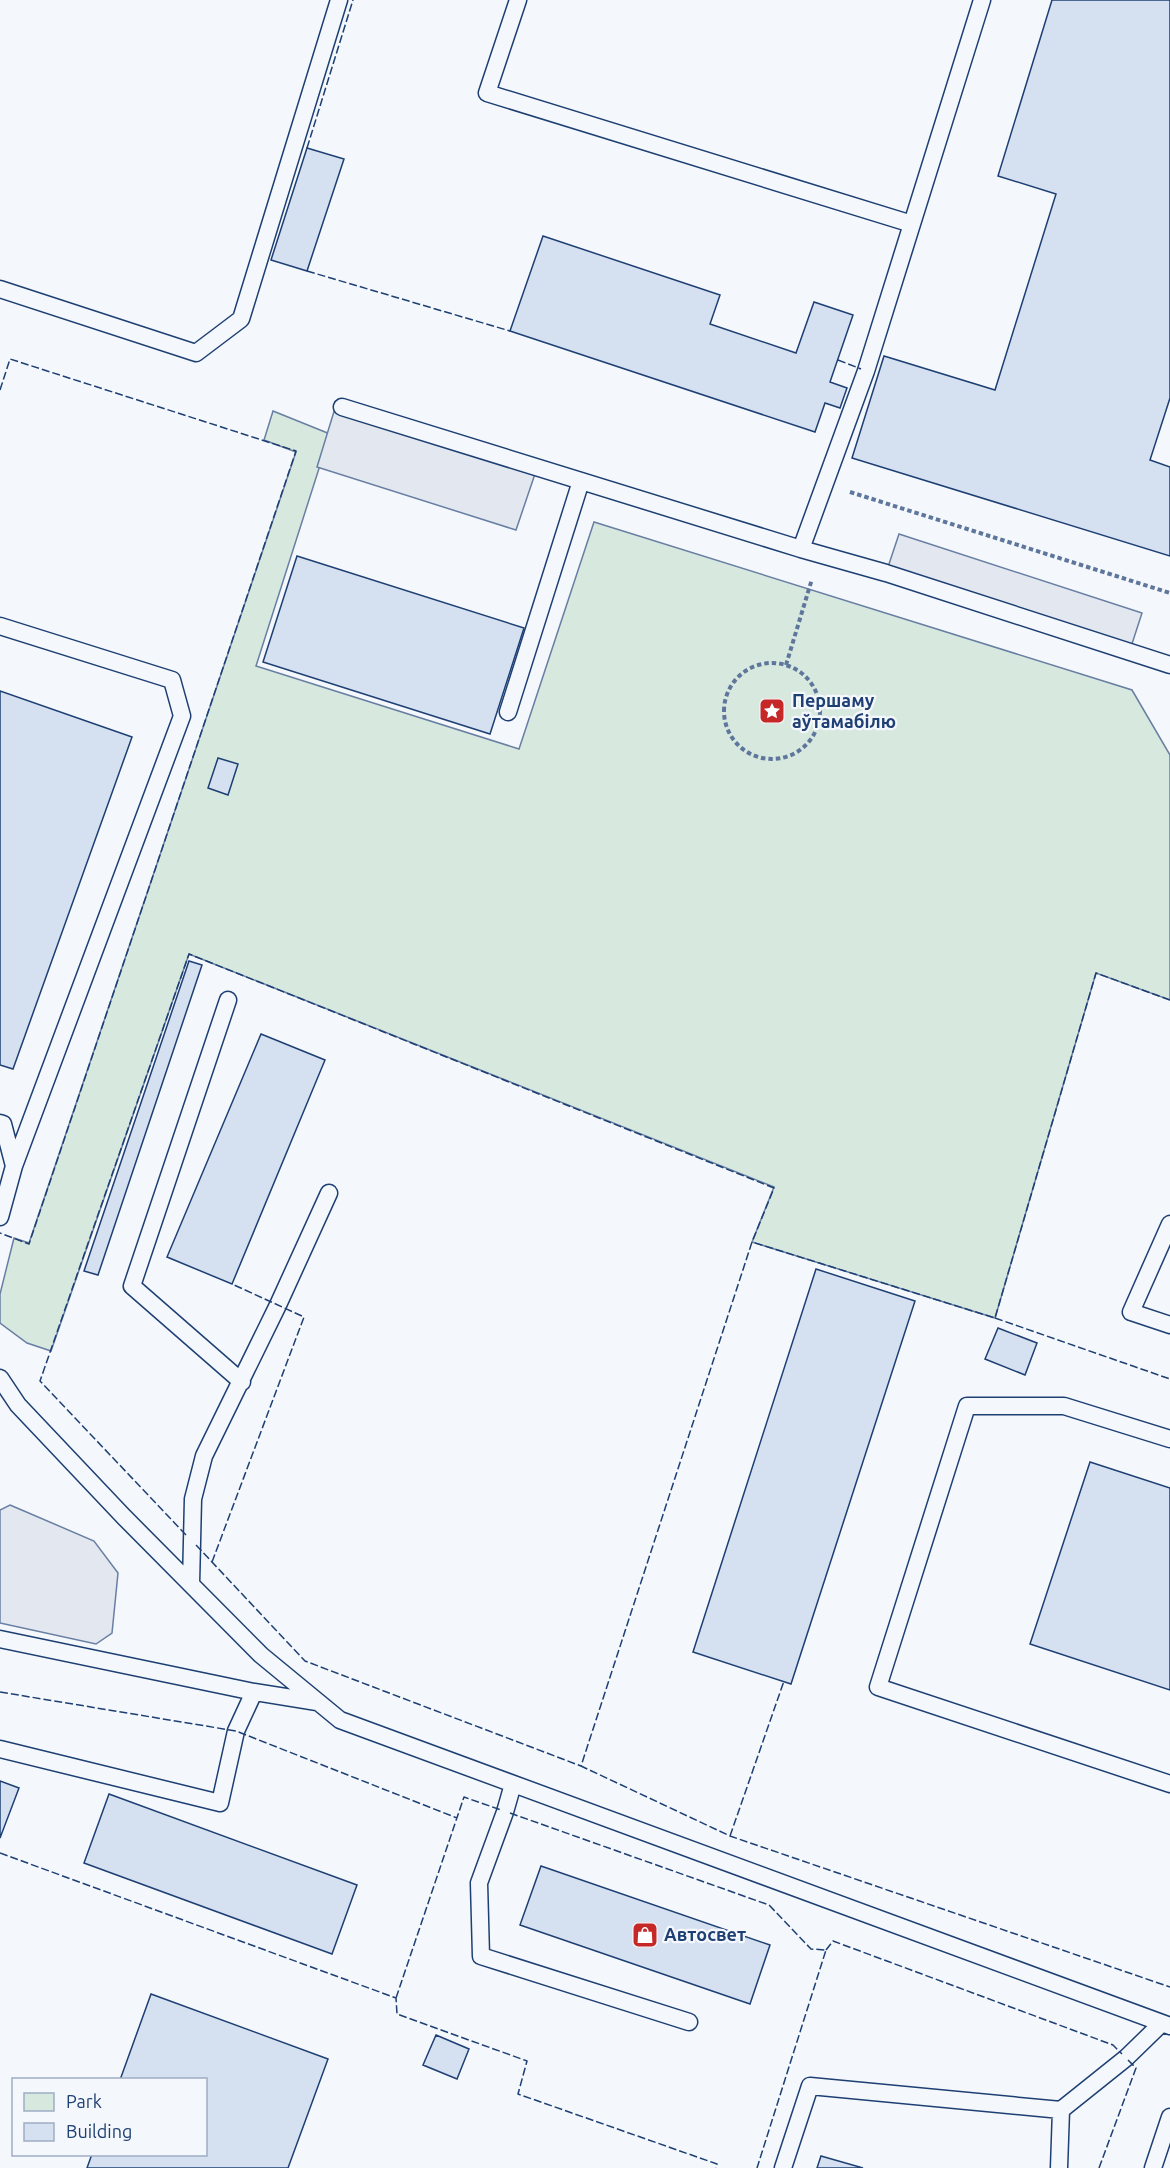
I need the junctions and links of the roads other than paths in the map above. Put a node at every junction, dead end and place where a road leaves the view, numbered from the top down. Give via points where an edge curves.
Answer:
1 (339, 0) edge
2 (518, 0) edge
3 (982, 0) edge
4 (912, 224) junction
5 (0, 289) edge
6 (342, 407) dead end
7 (580, 481) junction
8 (801, 549) junction
9 (0, 626) edge
10 (1170, 665) edge
11 (508, 712) dead end
12 (228, 1000) dead end
13 (0, 1123) edge
14 (14, 1166) junction
15 (329, 1193) dead end
16 (0, 1217) edge
17 (1170, 1224) edge
18 (1170, 1325) edge
19 (0, 1378) edge
20 (242, 1382) junction
21 (1170, 1439) edge
22 (191, 1584) junction
23 (0, 1639) edge
24 (254, 1692) junction
25 (318, 1702) junction
26 (0, 1749) edge
27 (513, 1784) junction
28 (1170, 1784) edge
29 (688, 2022) dead end
30 (1166, 2025) edge
31 (1061, 2110) junction
32 (1170, 2117) edge
33 (783, 2168) edge
34 (1059, 2168) edge
35 (1153, 2168) edge

1 - 5 lane via 241,319 196,353
2 - 4 lane via 487,93
3 - 4 lane
4 - 8 lane via 866,371
6 - 7 lane
7 - 8 lane
7 - 11 lane
8 - 10 lane
9 - 14 lane via 172,680 182,716
12 - 20 lane via 132,1286
13 - 14 lane
14 - 16 lane
15 - 20 lane
17 - 18 lane via 1131,1312
19 - 22 lane via 18,1405
20 - 22 lane via 204,1456 193,1499
21 - 28 lane via 1064,1406 966,1406 878,1687
22 - 25 lane via 261,1655
23 - 24 lane
24 - 25 lane
24 - 26 lane via 236,1731 220,1803
25 - 27 lane via 340,1720
27 - 29 lane via 479,1882 481,1956
27 - 30 lane
30 - 31 lane
31 - 33 lane via 810,2086
31 - 34 lane
32 - 35 lane

